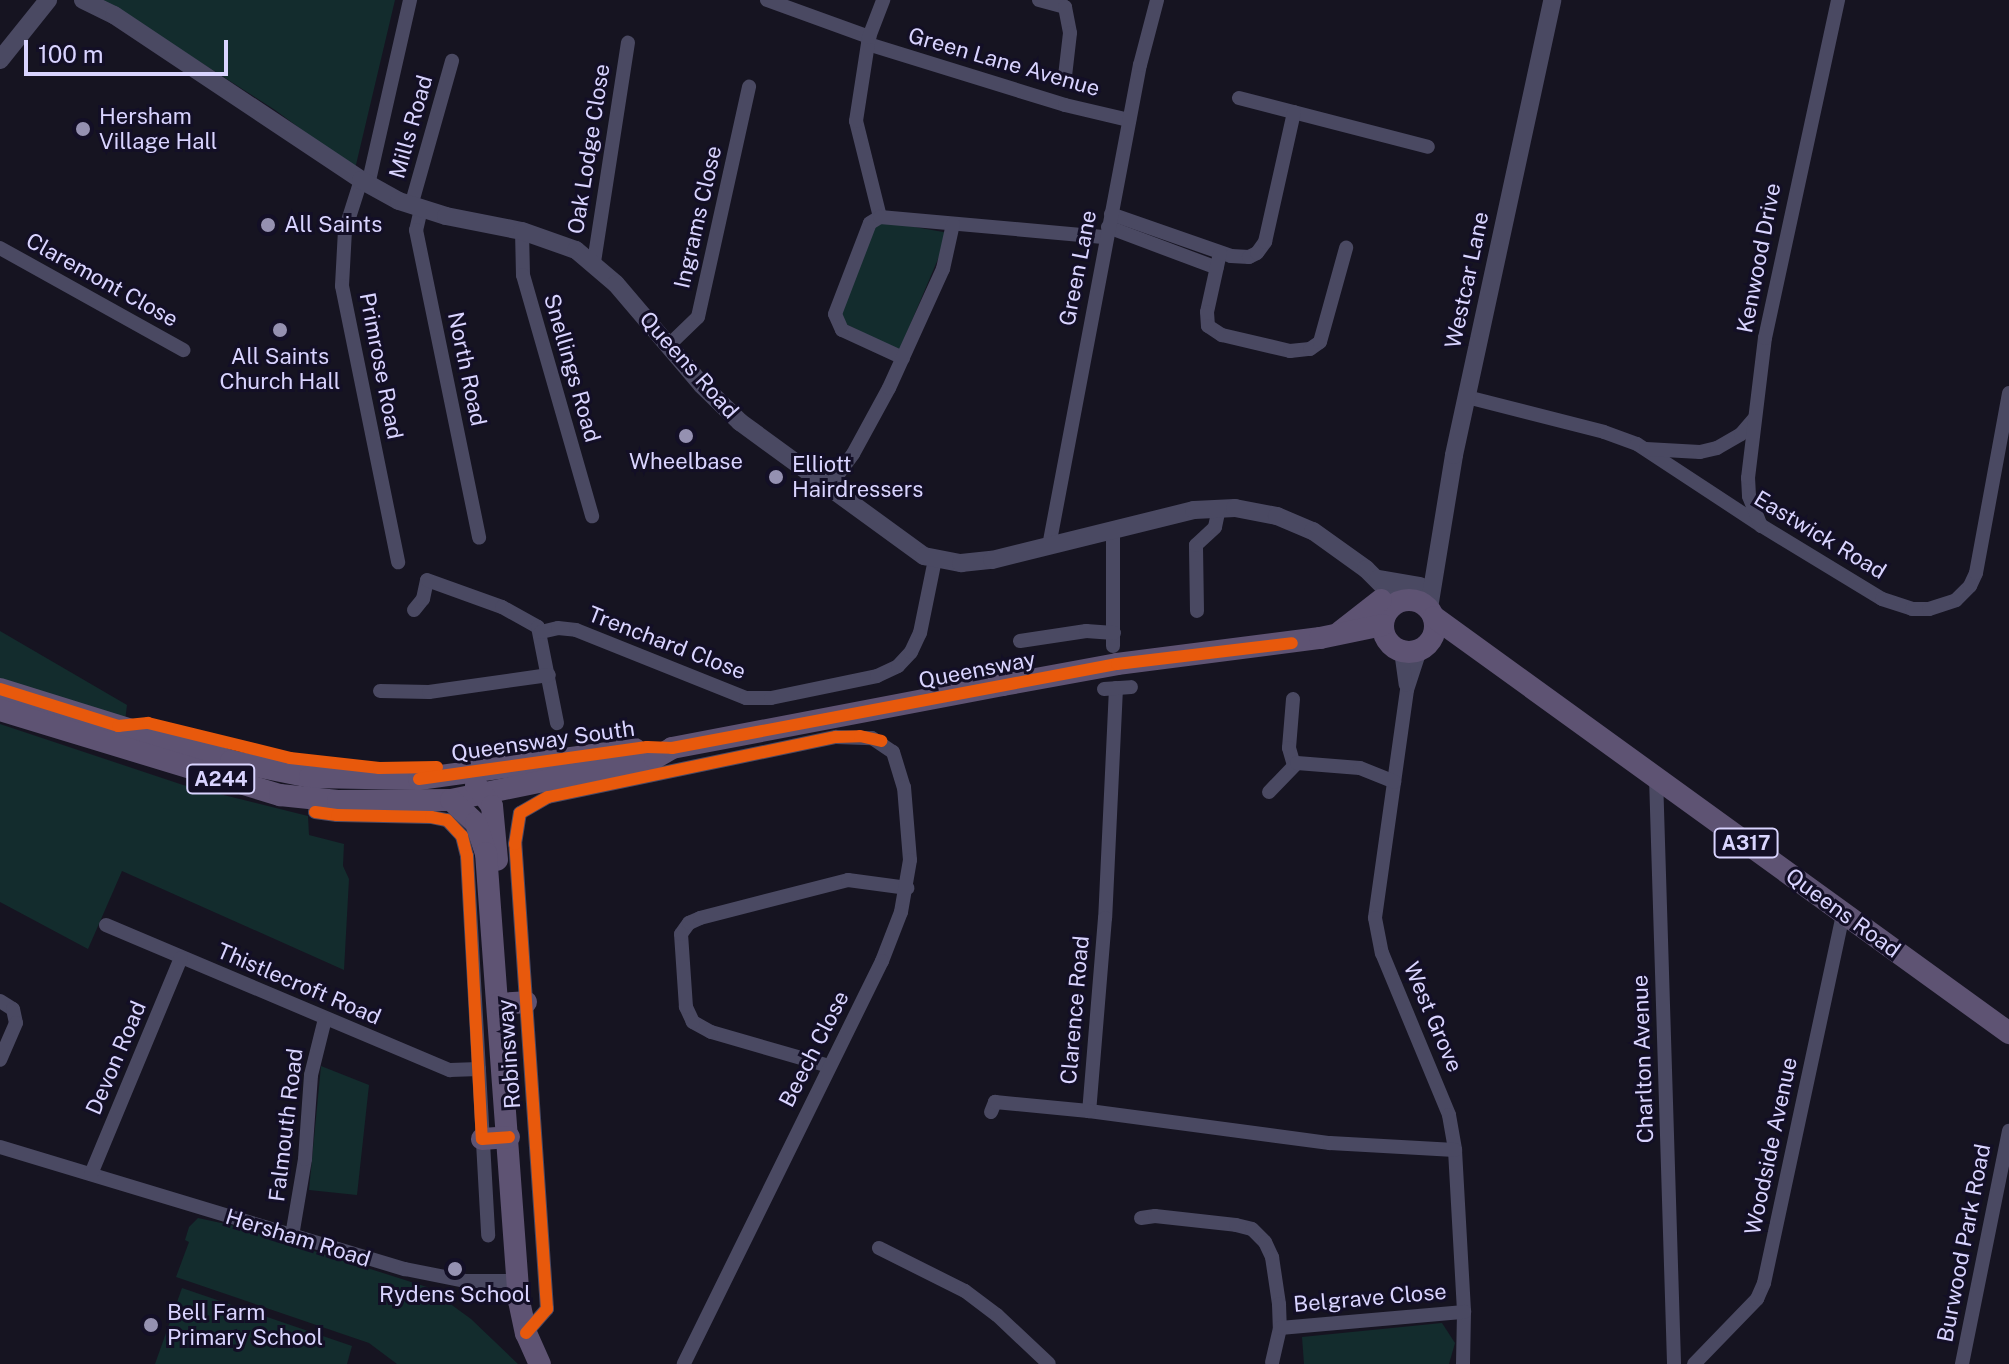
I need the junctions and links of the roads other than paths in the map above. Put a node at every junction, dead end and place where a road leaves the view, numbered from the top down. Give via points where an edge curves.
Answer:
1 (48, 0) edge
2 (83, 0) edge
3 (410, 0) edge
4 (767, 0) edge
5 (883, 0) edge
6 (1039, 0) edge
7 (1157, 0) edge
8 (1552, 0) edge
9 (1838, 0) edge
10 (868, 41) junction
11 (628, 43) dead end
12 (0, 60) edge
13 (452, 61) dead end
14 (1065, 76) dead end
15 (749, 87) dead end
16 (1239, 98) dead end
17 (1294, 112) junction
18 (1129, 120) junction
19 (1428, 147) dead end
20 (365, 182) junction
21 (416, 208) junction
22 (880, 217) junction
23 (953, 224) junction
24 (1108, 226) junction
25 (522, 231) junction
26 (0, 248) edge
27 (1346, 248) dead end
28 (1218, 260) junction
29 (594, 262) junction
30 (669, 345) junction
31 (183, 350) dead end
32 (903, 358) junction
33 (2009, 393) edge
34 (1467, 397) junction
35 (1754, 419) junction
36 (1646, 449) junction
37 (828, 488) junction
38 (1219, 508) junction
39 (592, 516) dead end
40 (1762, 526) junction
41 (1113, 530) junction
42 (479, 538) dead end
43 (1049, 546) junction
44 (935, 559) junction
45 (398, 562) dead end
46 (414, 610) dead end
47 (1197, 611) dead end
48 (1402, 613) junction
49 (541, 632) junction
50 (1020, 641) dead end
51 (1292, 643) junction
52 (549, 675) junction
53 (1131, 687) dead end
54 (0, 689) edge
55 (380, 691) dead end
56 (1293, 699) dead end
57 (0, 710) edge
58 (557, 723) dead end
59 (672, 748) junction
60 (1294, 765) junction
61 (1656, 777) junction
62 (419, 779) junction
63 (1394, 782) junction
64 (1269, 792) dead end
65 (485, 794) junction
66 (451, 800) junction
67 (315, 812) dead end
68 (520, 813) joint
69 (907, 888) junction
70 (1843, 913) junction
71 (106, 925) dead end
72 (181, 958) junction
73 (497, 970) junction
74 (0, 1001) edge
75 (526, 1002) junction
76 (499, 1004) junction
77 (325, 1019) junction
78 (2009, 1033) edge
79 (0, 1060) edge
80 (829, 1066) junction
81 (479, 1069) junction
82 (1089, 1111) junction
83 (991, 1112) dead end
84 (2009, 1131) edge
85 (509, 1137) junction
86 (482, 1139) junction
87 (0, 1147) edge
88 (1455, 1150) junction
89 (91, 1174) junction
90 (1141, 1218) dead end
91 (488, 1235) dead end
92 (292, 1236) junction
93 (879, 1248) dead end
94 (518, 1281) junction
95 (1464, 1312) junction
96 (1280, 1328) junction
97 (526, 1333) junction
98 (1674, 1339) junction
99 (1272, 1362) dead end
100 (1695, 1363) edge
101 (540, 1364) edge
102 (684, 1364) edge
103 (1049, 1364) edge
104 (1463, 1364) edge
105 (1674, 1364) edge
106 (1962, 1364) edge

1 - 12 street
2 - 20 street, Queens Road via 114,15
3 - 20 street, Primrose Road
4 - 10 street, Green Lane Avenue
5 - 10 street
6 - 14 street via 1065,7 1070,33
7 - 18 street, Green Lane
8 - 34 street, Westcar Lane
9 - 35 street, Kenwood Drive via 1765,338
10 - 18 street, Green Lane Avenue
10 - 22 street via 856,121
11 - 29 street, Oak Lodge Close
13 - 21 street, Mills Road
15 - 30 street, Ingrams Close via 698,317
16 - 17 street
17 - 19 street
17 - 28 street via 1263,248 1249,257
18 - 24 street, Green Lane
20 - 21 street, Queens Road
20 - 45 street, Primrose Road via 345,230 342,286
21 - 25 street, Queens Road
21 - 42 street, North Road via 416,230
22 - 23 street
22 - 32 street via 870,223 835,314 842,330
23 - 24 street
23 - 32 street via 943,269
24 - 28 street
24 - 43 street, Green Lane
25 - 29 street, Queens Road via 556,241
25 - 39 street, Snellings Road via 523,275
26 - 31 street, Claremont Close
27 - 28 street via 1325,331 1320,342 1301,351 1278,350 1213,331 1207,312
29 - 30 street, Queens Road
30 - 37 street, Queens Road via 718,403
32 - 37 street via 868,428
33 - 40 street, Eastwick Road via 1976,573 1970,586 1944,607 1912,609 1882,599
34 - 36 street, Eastwick Road via 1604,432
34 - 48 street, Westcar Lane via 1432,570
35 - 36 street via 1717,448
35 - 40 street, Kenwood Drive via 1749,496
36 - 40 street, Eastwick Road
37 - 44 street, Queens Road via 911,548
38 - 41 street, Queens Road
38 - 47 street via 1215,527 1196,545
38 - 48 street, Queens Road via 1296,522 1330,541
41 - 43 street, Queens Road
41 - 50 street via 1114,639 1086,631
43 - 44 street, Queens Road via 976,563
44 - 49 street, Trenchard Close via 920,633 898,666 877,676 771,698 746,698 576,630
46 - 49 street via 427,580 514,613
48 - 51 main road, Queensway / A317
48 - 51 main road, Queensway / A317
48 - 61 main road, Queens Road / A317 via 1484,652
48 - 63 street, West Grove via 1407,690
49 - 52 street
51 - 59 main road, Queensway / A317 via 1117,664
52 - 55 street via 429,692
52 - 58 street
53 - 82 street, Clarence Road via 1110,688 1105,918
54 - 62 main road, Queensway South / A244 via 288,774 362,781
56 - 60 street via 1289,748
57 - 66 main road, Queensway South / A244 via 280,795 338,801
59 - 62 main road, Queensway South / A317 via 647,747
59 - 65 main road, Queensway / A317 via 655,758
60 - 63 street via 1360,768
60 - 64 street
61 - 70 main road, Queens Road / A317
61 - 98 street, Charlton Avenue
62 - 65 main road, A244 via 472,783
63 - 88 street, West Grove via 1376,931 1446,1104
65 - 66 main road, Queensway South / A244
65 - 73 main road, Robinsway via 494,814
66 - 73 main road, Robinsway via 476,823 486,853
67 - 81 street, Robinsway via 431,817 447,820 461,833 467,856
68 - 69 street, Beech Close via 548,797 860,736 881,741 893,752 904,787
68 - 75 street, Robinsway via 515,844
69 - 80 street, Beech Close via 888,949
69 - 80 street via 848,880 700,918 681,934 686,1007 693,1022
70 - 78 main road, Queens Road / A317
70 - 100 street, Woodside Avenue via 1764,1283 1757,1299
71 - 72 street, Thistlecroft Road
72 - 77 street, Thistlecroft Road
72 - 89 street, Devon Road
73 - 76 main road, Robinsway
74 - 79 street via 13,1009 16,1023
75 - 76 main road
75 - 97 street, Robinsway via 547,1309
76 - 85 main road, Robinsway
77 - 81 street, Thistlecroft Road via 450,1070
77 - 92 street, Falmouth Road via 311,1075
80 - 102 street, Beech Close
81 - 86 street, Robinsway
82 - 83 street via 995,1102
82 - 88 street, Clarence Road via 1330,1143
84 - 106 street, Burwood Park Road
85 - 86 main road
85 - 94 main road, Robinsway
86 - 91 street, Robinsway
87 - 89 street, Hersham Road
88 - 95 street, West Grove
89 - 92 street, Hersham Road
90 - 96 street, Belgrave Close via 1252,1229 1272,1257
92 - 94 street, Hersham Road via 445,1278
93 - 103 street via 965,1291
94 - 97 main road
95 - 96 street, Belgrave Close
95 - 104 street, West Grove
96 - 99 street, Belgrave Close
97 - 101 main road
98 - 100 street
98 - 105 street, Charlton Avenue

